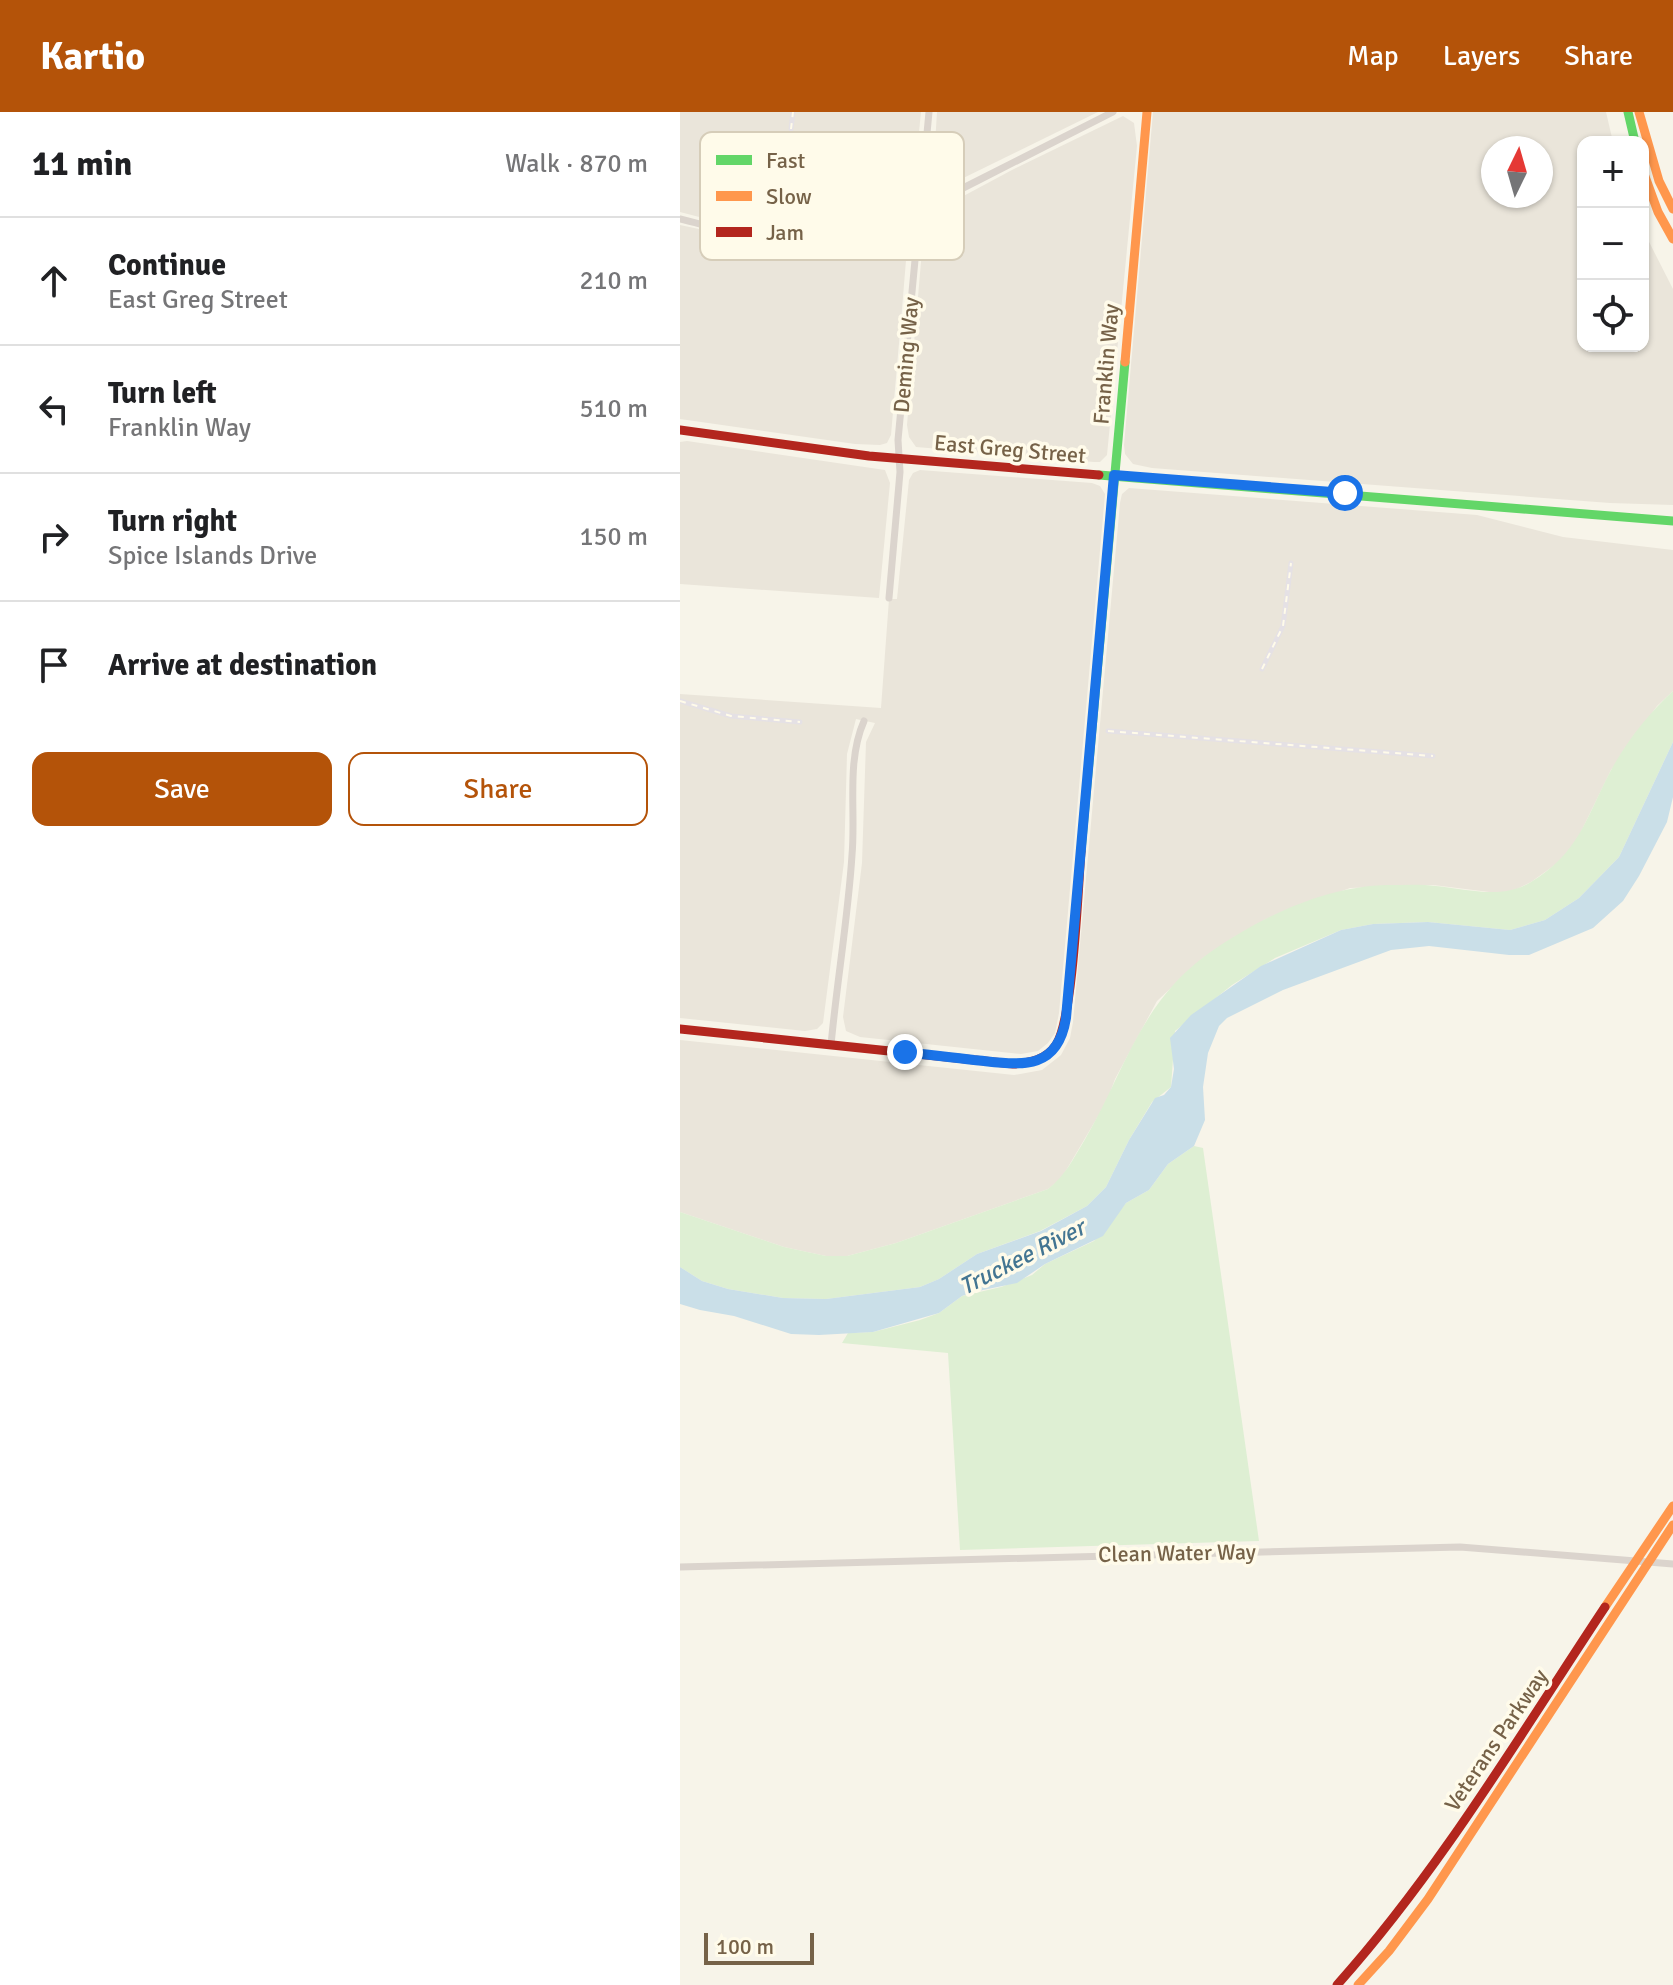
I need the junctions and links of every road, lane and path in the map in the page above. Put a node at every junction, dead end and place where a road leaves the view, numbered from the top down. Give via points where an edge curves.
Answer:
1 (929, 112) edge
2 (1113, 112) edge
3 (1147, 112) edge
4 (1628, 112) edge
5 (1639, 112) edge
6 (927, 132) edge
7 (1634, 136) edge
8 (964, 187) edge
9 (1649, 187) edge
10 (1673, 209) edge
11 (680, 219) edge
12 (700, 224) edge
13 (1673, 239) edge
14 (916, 260) edge
15 (680, 430) edge
16 (899, 458) junction
17 (1114, 475) junction
18 (1673, 521) edge
19 (889, 598) dead end
20 (864, 721) dead end
21 (680, 1029) edge
22 (831, 1045) junction
23 (1673, 1506) edge
24 (1673, 1525) edge
25 (1673, 1564) edge
26 (680, 1567) edge
27 (1634, 1575) junction
28 (1337, 1985) edge
29 (1358, 1985) edge

1 - 6 street, Deming Way
2 - 8 street
3 - 17 main road, Franklin Way
4 - 7 main road
5 - 10 main road
9 - 13 main road
11 - 12 street
14 - 16 street, Deming Way
15 - 16 main road, East Greg Street
16 - 17 main road, East Greg Street
16 - 19 street, Deming Way
17 - 18 main road, East Greg Street
17 - 22 main road, Franklin Way via 1061,1038 1042,1059 1023,1064
20 - 22 street via 855,759 852,855
21 - 22 main road
23 - 27 main road, Veterans Parkway
24 - 27 main road, Veterans Parkway
25 - 26 street, Clean Water Way via 1460,1547
27 - 28 main road, Veterans Parkway via 1415,1891
27 - 29 main road, Veterans Parkway via 1428,1899

